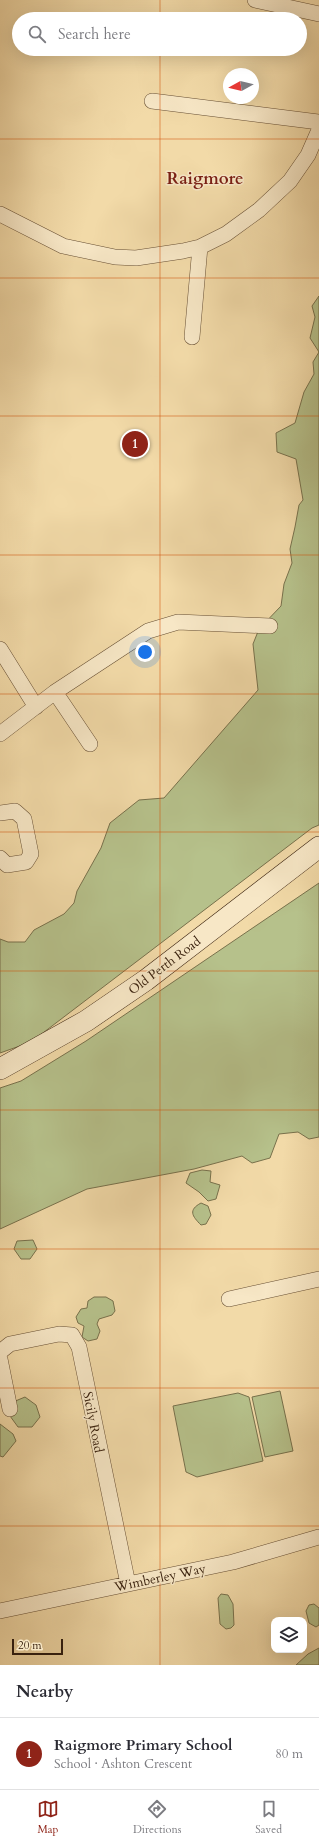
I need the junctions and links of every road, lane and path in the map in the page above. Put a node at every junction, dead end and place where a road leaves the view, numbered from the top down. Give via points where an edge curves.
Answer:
1 (255, 0) edge
2 (319, 14) edge
3 (152, 101) dead end
4 (319, 122) edge
5 (319, 130) edge
6 (0, 214) edge
7 (200, 247) junction
8 (192, 337) dead end
9 (270, 626) dead end
10 (0, 649) edge
11 (55, 692) junction
12 (36, 707) junction
13 (0, 734) edge
14 (90, 744) dead end
15 (0, 813) edge
16 (319, 847) edge
17 (0, 858) edge
18 (0, 1069) edge
19 (319, 1279) edge
20 (229, 1298) dead end
21 (0, 1352) edge
22 (0, 1359) edge
23 (10, 1409) dead end
24 (319, 1537) edge
25 (128, 1584) junction
26 (0, 1610) edge

1 - 2 street
3 - 4 street
5 - 7 street via 308,155 290,181 259,210 226,234
6 - 7 street via 63,246 115,257 136,258
7 - 8 street
9 - 11 street via 178,622 148,631
10 - 12 street
11 - 12 street
11 - 14 street
12 - 13 street
15 - 17 street via 15,811 24,819 31,854 26,862 7,865
16 - 18 main road, Old Perth Road via 146,980 86,1021
19 - 20 street
21 - 25 street, Sicily Road via 10,1344 59,1334 72,1335 79,1347
22 - 23 street
24 - 25 street, Wimberley Way via 233,1562
25 - 26 street, Wimberley Way

